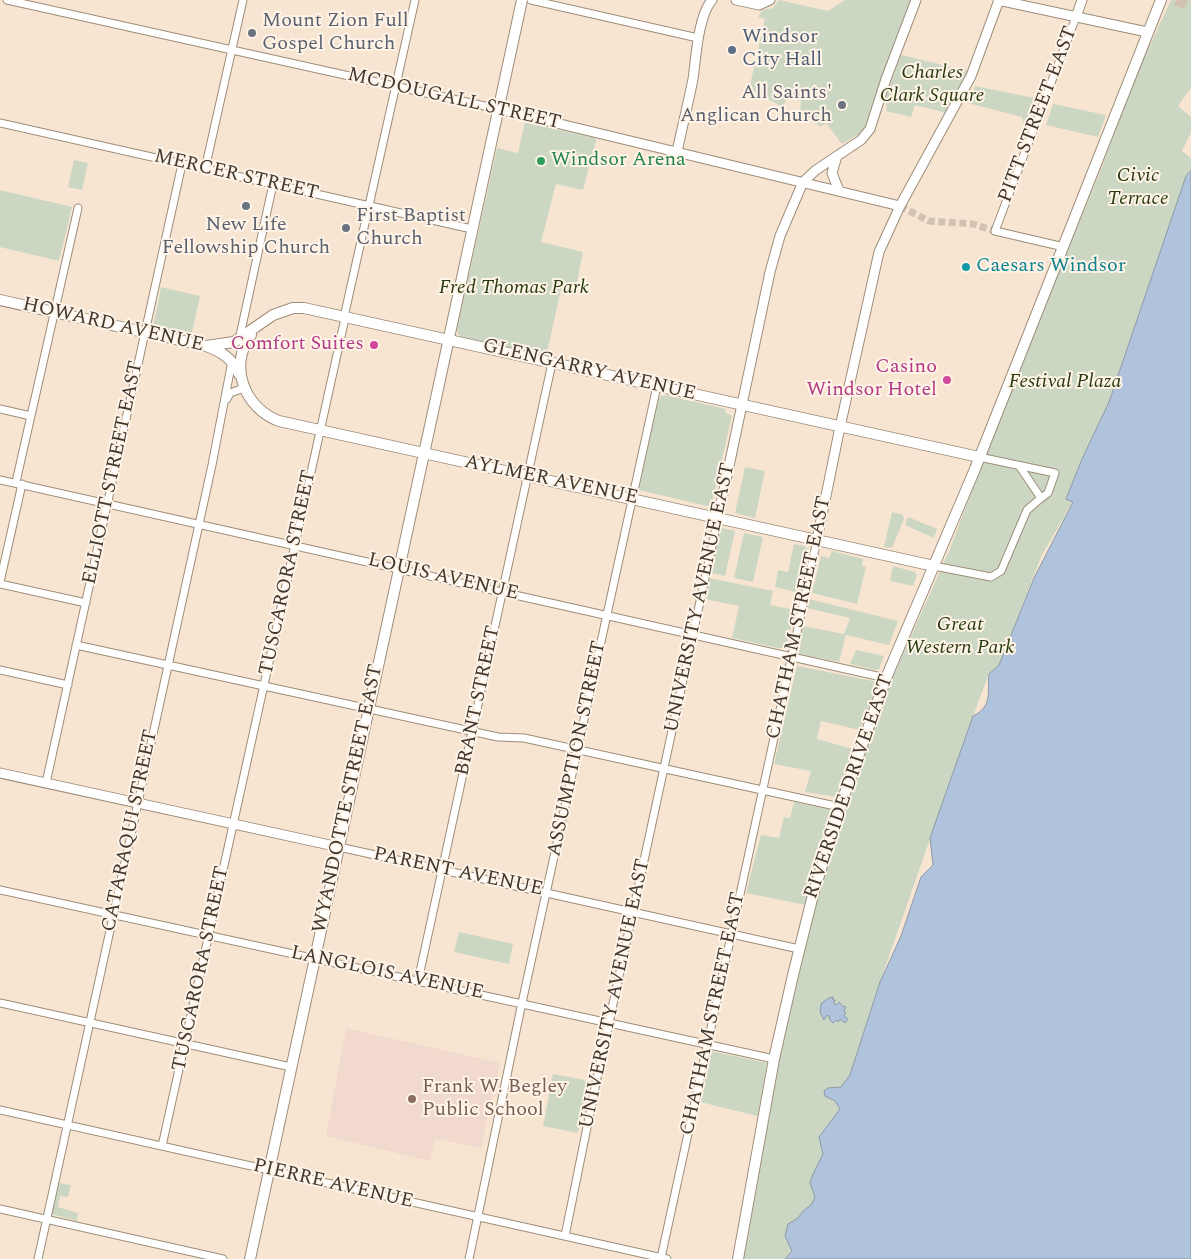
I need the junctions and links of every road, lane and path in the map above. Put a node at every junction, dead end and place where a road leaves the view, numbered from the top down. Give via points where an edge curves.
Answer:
1 (7, 0) edge
2 (243, 0) edge
3 (415, 0) edge
4 (522, 0) edge
5 (531, 0) edge
6 (712, 0) edge
7 (736, 0) edge
8 (916, 0) edge
9 (998, 0) edge
10 (1082, 0) edge
11 (1161, 0) edge
12 (769, 1) edge
13 (1076, 17) junction
14 (1147, 32) junction
15 (698, 38) junction
16 (232, 50) junction
17 (396, 86) junction
18 (498, 109) junction
19 (0, 123) edge
20 (677, 152) junction
21 (837, 156) junction
22 (182, 164) junction
23 (206, 169) junction
24 (803, 182) junction
25 (273, 184) junction
26 (839, 191) junction
27 (369, 206) junction
28 (900, 206) junction
29 (78, 208) dead end
30 (472, 229) junction
31 (1064, 247) junction
32 (0, 300) edge
33 (54, 312) junction
34 (344, 317) junction
35 (256, 328) junction
36 (145, 332) junction
37 (239, 340) junction
38 (448, 340) junction
39 (206, 346) junction
40 (232, 361) junction
41 (552, 363) junction
42 (243, 384) junction
43 (658, 386) junction
44 (225, 404) junction
45 (743, 405) junction
46 (0, 409) edge
47 (31, 416) junction
48 (840, 427) junction
49 (320, 430) junction
50 (424, 453) junction
51 (979, 456) junction
52 (1020, 467) junction
53 (528, 476) junction
54 (0, 480) edge
55 (19, 483) junction
56 (1041, 498) junction
57 (633, 499) junction
58 (108, 503) junction
59 (718, 518) junction
60 (199, 523) junction
61 (817, 540) junction
62 (295, 545) junction
63 (934, 566) junction
64 (399, 568) junction
65 (0, 583) edge
66 (502, 592) junction
67 (86, 603) junction
68 (607, 615) junction
69 (692, 634) junction
70 (76, 645) junction
71 (792, 657) junction
72 (168, 665) junction
73 (0, 670) edge
74 (886, 678) junction
75 (68, 685) junction
76 (264, 687) junction
77 (368, 709) junction
78 (472, 731) junction
79 (578, 750) junction
80 (664, 769) junction
81 (0, 773) edge
82 (46, 783) junction
83 (763, 791) junction
84 (138, 803) junction
85 (840, 808) junction
86 (234, 824) junction
87 (339, 846) junction
88 (442, 869) junction
89 (0, 890) edge
90 (547, 892) junction
91 (634, 912) junction
92 (113, 914) junction
93 (732, 934) junction
94 (209, 935) junction
95 (799, 949) junction
96 (314, 958) junction
97 (418, 981) junction
98 (0, 1003) edge
99 (522, 1004) junction
100 (90, 1022) junction
101 (608, 1024) junction
102 (185, 1044) junction
103 (708, 1045) junction
104 (774, 1059) junction
105 (291, 1067) junction
106 (0, 1110) edge
107 (67, 1125) junction
108 (162, 1146) junction
109 (269, 1170) junction
110 (0, 1209) edge
111 (477, 1218) junction
112 (47, 1219) junction
113 (565, 1236) junction
114 (664, 1258) edge
115 (38, 1259) edge
116 (223, 1259) edge
117 (250, 1259) edge
118 (469, 1259) edge
119 (738, 1259) edge

1 - 16 street, MCDOUGALL STREET
2 - 16 street
3 - 17 street, TUSCARORA STREET
4 - 18 main road, WYANDOTTE STREET EAST
5 - 15 street
6 - 15 street via 706,6
7 - 12 street via 759,5
8 - 21 street, UNIVERSITY AVENUE EAST via 870,129 861,140
9 - 13 street
9 - 28 street, CHATHAM STREET EAST via 972,76
10 - 13 street, PITT STREET EAST
11 - 14 main road, RIVERSIDE DRIVE EAST
13 - 14 street
13 - 31 street, PITT STREET EAST via 995,231
14 - 31 main road, RIVERSIDE DRIVE EAST
15 - 20 street
16 - 17 street, MCDOUGALL STREET
16 - 23 street
17 - 18 street, MCDOUGALL STREET
17 - 27 street, TUSCARORA STREET
18 - 20 street, MCDOUGALL STREET
18 - 30 main road, WYANDOTTE STREET EAST
19 - 22 street, MERCER STREET
20 - 24 street, MCDOUGALL STREET
21 - 24 street, UNIVERSITY AVENUE EAST
21 - 26 street via 832,173
22 - 23 street, MERCER STREET
22 - 36 street, ELLIOTT STREET EAST
23 - 25 street, MERCER STREET
24 - 26 street, MCDOUGALL STREET
24 - 45 street, UNIVERSITY AVENUE EAST via 773,259
25 - 27 street, MERCER STREET
25 - 37 street
26 - 28 street, MCDOUGALL STREET
27 - 30 street, MERCER STREET
27 - 34 street, TUSCARORA STREET
28 - 48 street, CHATHAM STREET EAST via 879,252
29 - 33 street
30 - 38 main road, WYANDOTTE STREET EAST
31 - 51 main road, RIVERSIDE DRIVE EAST
32 - 33 main road, HOWARD AVENUE
33 - 36 main road, HOWARD AVENUE
33 - 47 street
34 - 35 main road, GLENGARRY AVENUE via 294,308 274,315
34 - 38 main road, GLENGARRY AVENUE
34 - 49 street, TUSCARORA STREET
35 - 37 main road, GLENGARRY AVENUE
35 - 42 main road via 242,352
36 - 39 main road, HOWARD AVENUE
36 - 58 street, ELLIOTT STREET EAST
37 - 39 main road, GLENGARRY AVENUE
38 - 41 main road, GLENGARRY AVENUE
38 - 50 main road, WYANDOTTE STREET EAST
39 - 40 main road, HOWARD AVENUE via 222,352
40 - 42 main road
40 - 44 street, CATARAQUI STREET
41 - 43 main road, GLENGARRY AVENUE
41 - 53 street, BRANT STREET
42 - 44 street via 230,393
42 - 49 main road, AYLMER AVENUE via 253,404 266,416
43 - 45 main road, GLENGARRY AVENUE
43 - 57 street, ASSUMPTION STREET
44 - 60 street, CATARAQUI STREET
45 - 48 main road, GLENGARRY AVENUE
45 - 59 street, UNIVERSITY AVENUE EAST
46 - 47 street
47 - 55 street
48 - 51 main road, GLENGARRY AVENUE
48 - 61 street, CHATHAM STREET EAST
49 - 50 main road, AYLMER AVENUE
49 - 62 street, TUSCARORA STREET
50 - 53 main road, AYLMER AVENUE
50 - 64 main road, WYANDOTTE STREET EAST
51 - 52 street
51 - 63 main road, RIVERSIDE DRIVE EAST
52 - 56 street
52 - 56 street via 1055,474 1048,494
53 - 57 main road, AYLMER AVENUE
53 - 66 street, BRANT STREET
54 - 55 street, LOUIS AVENUE
55 - 58 street, LOUIS AVENUE
55 - 65 street
56 - 63 street via 1027,510 1001,571 991,577
57 - 59 main road, AYLMER AVENUE
57 - 68 street, ASSUMPTION STREET
58 - 60 street, LOUIS AVENUE
58 - 67 street, ELLIOTT STREET EAST
59 - 61 main road, AYLMER AVENUE
59 - 69 street, UNIVERSITY AVENUE EAST
60 - 62 street, LOUIS AVENUE
60 - 72 street, CATARAQUI STREET
61 - 63 main road, AYLMER AVENUE
61 - 71 street, CHATHAM STREET EAST
62 - 64 street, LOUIS AVENUE
62 - 76 street, TUSCARORA STREET
63 - 74 main road, RIVERSIDE DRIVE EAST
64 - 66 street, LOUIS AVENUE
64 - 77 main road, WYANDOTTE STREET EAST
65 - 67 street
66 - 68 street, LOUIS AVENUE
66 - 78 street, BRANT STREET
67 - 70 street, ELLIOTT STREET EAST
68 - 69 street, LOUIS AVENUE
68 - 79 street, ASSUMPTION STREET
69 - 71 street, LOUIS AVENUE
69 - 80 street, UNIVERSITY AVENUE EAST
70 - 72 street
70 - 75 street, ELLIOTT STREET EAST
71 - 74 street, LOUIS AVENUE
71 - 83 street, CHATHAM STREET EAST
72 - 76 street
72 - 84 street, CATARAQUI STREET
73 - 75 street
74 - 85 main road, RIVERSIDE DRIVE EAST
75 - 82 street, ELLIOTT STREET EAST
76 - 77 street
76 - 86 street, TUSCARORA STREET
77 - 78 street
77 - 87 main road, WYANDOTTE STREET EAST
78 - 79 street
78 - 88 street, BRANT STREET
79 - 80 street
79 - 90 street, ASSUMPTION STREET
80 - 83 street
80 - 91 street, UNIVERSITY AVENUE EAST
81 - 82 street, PARENT AVENUE
82 - 84 street, PARENT AVENUE
83 - 85 street
83 - 93 street, CHATHAM STREET EAST
84 - 86 street, PARENT AVENUE
84 - 92 street, CATARAQUI STREET
85 - 95 main road, RIVERSIDE DRIVE EAST
86 - 87 street, PARENT AVENUE
86 - 94 street, TUSCARORA STREET
87 - 88 street, PARENT AVENUE
87 - 96 main road, WYANDOTTE STREET EAST
88 - 90 street, PARENT AVENUE
88 - 97 street, BRANT STREET
89 - 92 street, LANGLOIS AVENUE
90 - 91 street, PARENT AVENUE
90 - 99 street, ASSUMPTION STREET
91 - 93 street, PARENT AVENUE
91 - 101 street, UNIVERSITY AVENUE EAST
92 - 94 street, LANGLOIS AVENUE
92 - 100 street, CATARAQUI STREET
93 - 95 street, PARENT AVENUE
93 - 103 street, CHATHAM STREET EAST
94 - 96 street, LANGLOIS AVENUE
94 - 102 street, TUSCARORA STREET
95 - 104 main road, RIVERSIDE DRIVE EAST
96 - 97 street, LANGLOIS AVENUE
96 - 105 main road, WYANDOTTE STREET EAST
97 - 99 street, LANGLOIS AVENUE
98 - 100 street
99 - 101 street, LANGLOIS AVENUE
99 - 111 street, ASSUMPTION STREET
100 - 102 street
100 - 107 street, CATARAQUI STREET
101 - 103 street, LANGLOIS AVENUE
101 - 113 street, UNIVERSITY AVENUE EAST
102 - 105 street
102 - 108 street, TUSCARORA STREET
103 - 104 street, LANGLOIS AVENUE
103 - 114 street, CHATHAM STREET EAST
104 - 119 main road, RIVERSIDE DRIVE EAST
105 - 109 main road, WYANDOTTE STREET EAST
106 - 107 street, PIERRE AVENUE
107 - 108 street, PIERRE AVENUE
107 - 112 street, CATARAQUI STREET
108 - 109 street, PIERRE AVENUE
109 - 111 street, PIERRE AVENUE
109 - 117 main road, WYANDOTTE STREET EAST
110 - 112 street
111 - 113 street, PIERRE AVENUE
111 - 118 street, ASSUMPTION STREET
112 - 115 street, CATARAQUI STREET
112 - 116 street
113 - 114 street, PIERRE AVENUE

